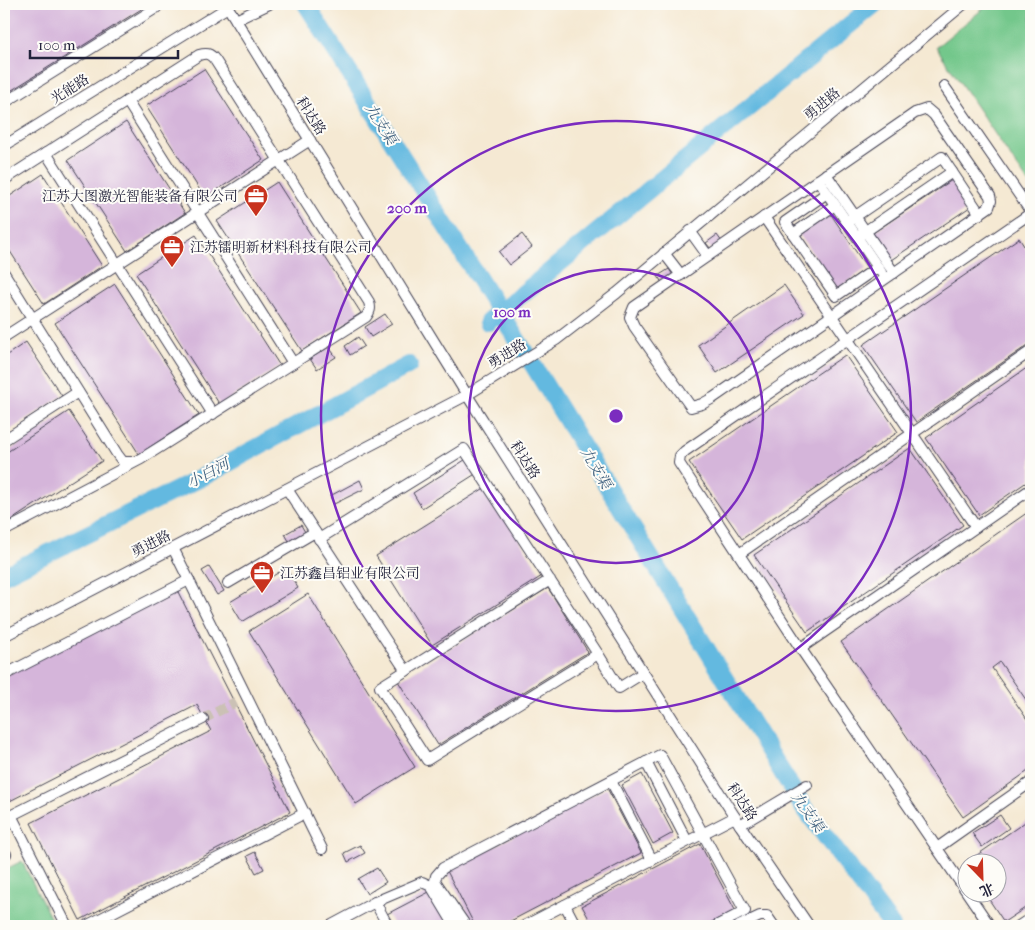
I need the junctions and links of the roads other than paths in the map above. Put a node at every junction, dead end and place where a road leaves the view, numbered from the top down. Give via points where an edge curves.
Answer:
1 (159, 4) edge
2 (269, 4) edge
3 (964, 4) edge
4 (227, 5) edge
5 (236, 20) junction
6 (944, 86) dead end
7 (127, 101) junction
8 (4, 103) edge
9 (310, 140) junction
10 (4, 146) edge
11 (46, 153) junction
12 (279, 160) junction
13 (952, 172) junction
14 (822, 177) junction
15 (913, 177) junction
16 (4, 180) edge
17 (923, 191) junction
18 (827, 193) junction
19 (887, 194) junction
20 (835, 205) junction
21 (898, 209) junction
22 (198, 212) junction
23 (1031, 213) edge
24 (980, 214) junction
25 (764, 217) junction
26 (851, 219) junction
27 (690, 231) junction
28 (793, 234) junction
29 (861, 234) junction
30 (664, 253) junction
31 (708, 256) junction
32 (811, 260) junction
33 (117, 264) junction
34 (878, 267) junction
35 (800, 269) junction
36 (4, 273) edge
37 (681, 275) junction
38 (890, 276) junction
39 (832, 316) junction
40 (32, 318) junction
41 (4, 336) edge
42 (848, 339) junction
43 (1031, 351) edge
44 (293, 363) junction
45 (78, 392) junction
46 (467, 395) junction
47 (213, 414) junction
48 (912, 434) junction
49 (4, 440) edge
50 (134, 462) junction
51 (287, 489) junction
52 (1031, 490) edge
53 (976, 527) junction
54 (4, 531) edge
55 (317, 536) junction
56 (173, 548) junction
57 (739, 554) junction
58 (189, 580) junction
59 (550, 580) junction
60 (228, 583) dead end
61 (4, 636) edge
62 (801, 648) junction
63 (598, 654) junction
64 (406, 671) junction
65 (643, 673) junction
66 (4, 674) edge
67 (247, 696) junction
68 (236, 702) tunnel mouth
69 (203, 719) tunnel mouth
70 (646, 762) junction
71 (611, 781) junction
72 (1031, 782) edge
73 (807, 784) dead end
74 (305, 813) junction
75 (7, 817) edge
76 (737, 821) junction
77 (704, 833) junction
78 (687, 841) junction
79 (937, 848) junction
80 (322, 849) dead end
81 (652, 860) junction
82 (375, 902) junction
83 (564, 905) junction
84 (1031, 918) edge
85 (67, 926) edge
86 (86, 926) edge
87 (330, 926) edge
88 (388, 926) edge
89 (454, 926) edge
90 (466, 926) edge
91 (524, 926) edge
92 (576, 926) edge
93 (716, 926) edge
94 (739, 926) edge
95 (774, 926) edge
96 (809, 926) edge
97 (990, 926) edge
98 (1019, 926) edge

1 - 8 street
2 - 5 street
3 - 27 street, 勇进路
4 - 5 street, 科达路
4 - 10 street, 光能路
5 - 9 street, 科达路
6 - 23 street
7 - 11 street
7 - 12 street via 206,53 215,60
7 - 22 street
9 - 12 street
9 - 46 street, 科达路
11 - 16 street
11 - 33 street
12 - 22 street
12 - 44 street via 370,308 366,317
13 - 15 street via 942,157
13 - 17 street
13 - 24 street
14 - 18 street
14 - 24 street via 915,113 927,109 990,196 990,208
14 - 25 street
14 - 26 street
15 - 17 street
15 - 19 street
17 - 21 street
18 - 20 street
18 - 28 street via 785,222
19 - 21 street
19 - 26 street
20 - 26 street
20 - 28 street
21 - 29 street
22 - 33 street
22 - 44 street
23 - 42 street
24 - 38 street
25 - 31 street
25 - 35 street
26 - 29 street
27 - 30 street, 勇进路
27 - 31 street
28 - 32 street
29 - 34 street
29 - 38 street
30 - 37 street
30 - 46 street, 勇进路 via 556,340
31 - 37 street
32 - 34 street via 836,296
32 - 35 street
33 - 40 street
33 - 47 street
34 - 38 street
35 - 39 street
36 - 40 street
37 - 39 street via 634,308 630,317 691,407 702,404
38 - 39 street
39 - 42 street
40 - 41 street
40 - 45 street
42 - 48 street
42 - 57 street via 680,456 682,470
43 - 48 street
44 - 47 street
45 - 49 street
45 - 50 street via 117,454 124,462
46 - 51 street, 勇进路
46 - 65 street, 科达路
47 - 50 street
48 - 53 street
48 - 57 street
50 - 54 street
51 - 55 street
51 - 56 street, 勇进路
52 - 53 street
53 - 62 street
55 - 59 street via 464,448
55 - 60 street
55 - 64 street
56 - 58 street
56 - 61 street, 勇进路
57 - 62 street
58 - 66 street
58 - 67 street
59 - 63 street
59 - 64 street
62 - 79 street
63 - 64 street via 427,760 380,687
63 - 65 street via 619,688
65 - 76 street, 科达路
67 - 68 street
67 - 74 street
69 - 75 street
70 - 71 street
70 - 77 street via 660,755
70 - 78 street
71 - 81 street
71 - 90 street via 438,872 435,881
72 - 79 street
73 - 76 street via 762,811
74 - 80 street
74 - 86 street
75 - 85 street
76 - 77 street
76 - 96 street, 科达路
77 - 78 street
77 - 93 street via 746,911
78 - 81 street
79 - 97 street
81 - 83 street
82 - 87 street
82 - 88 street
82 - 89 street via 422,882 436,892
83 - 91 street
83 - 92 street
84 - 98 street
94 - 95 street via 767,916

